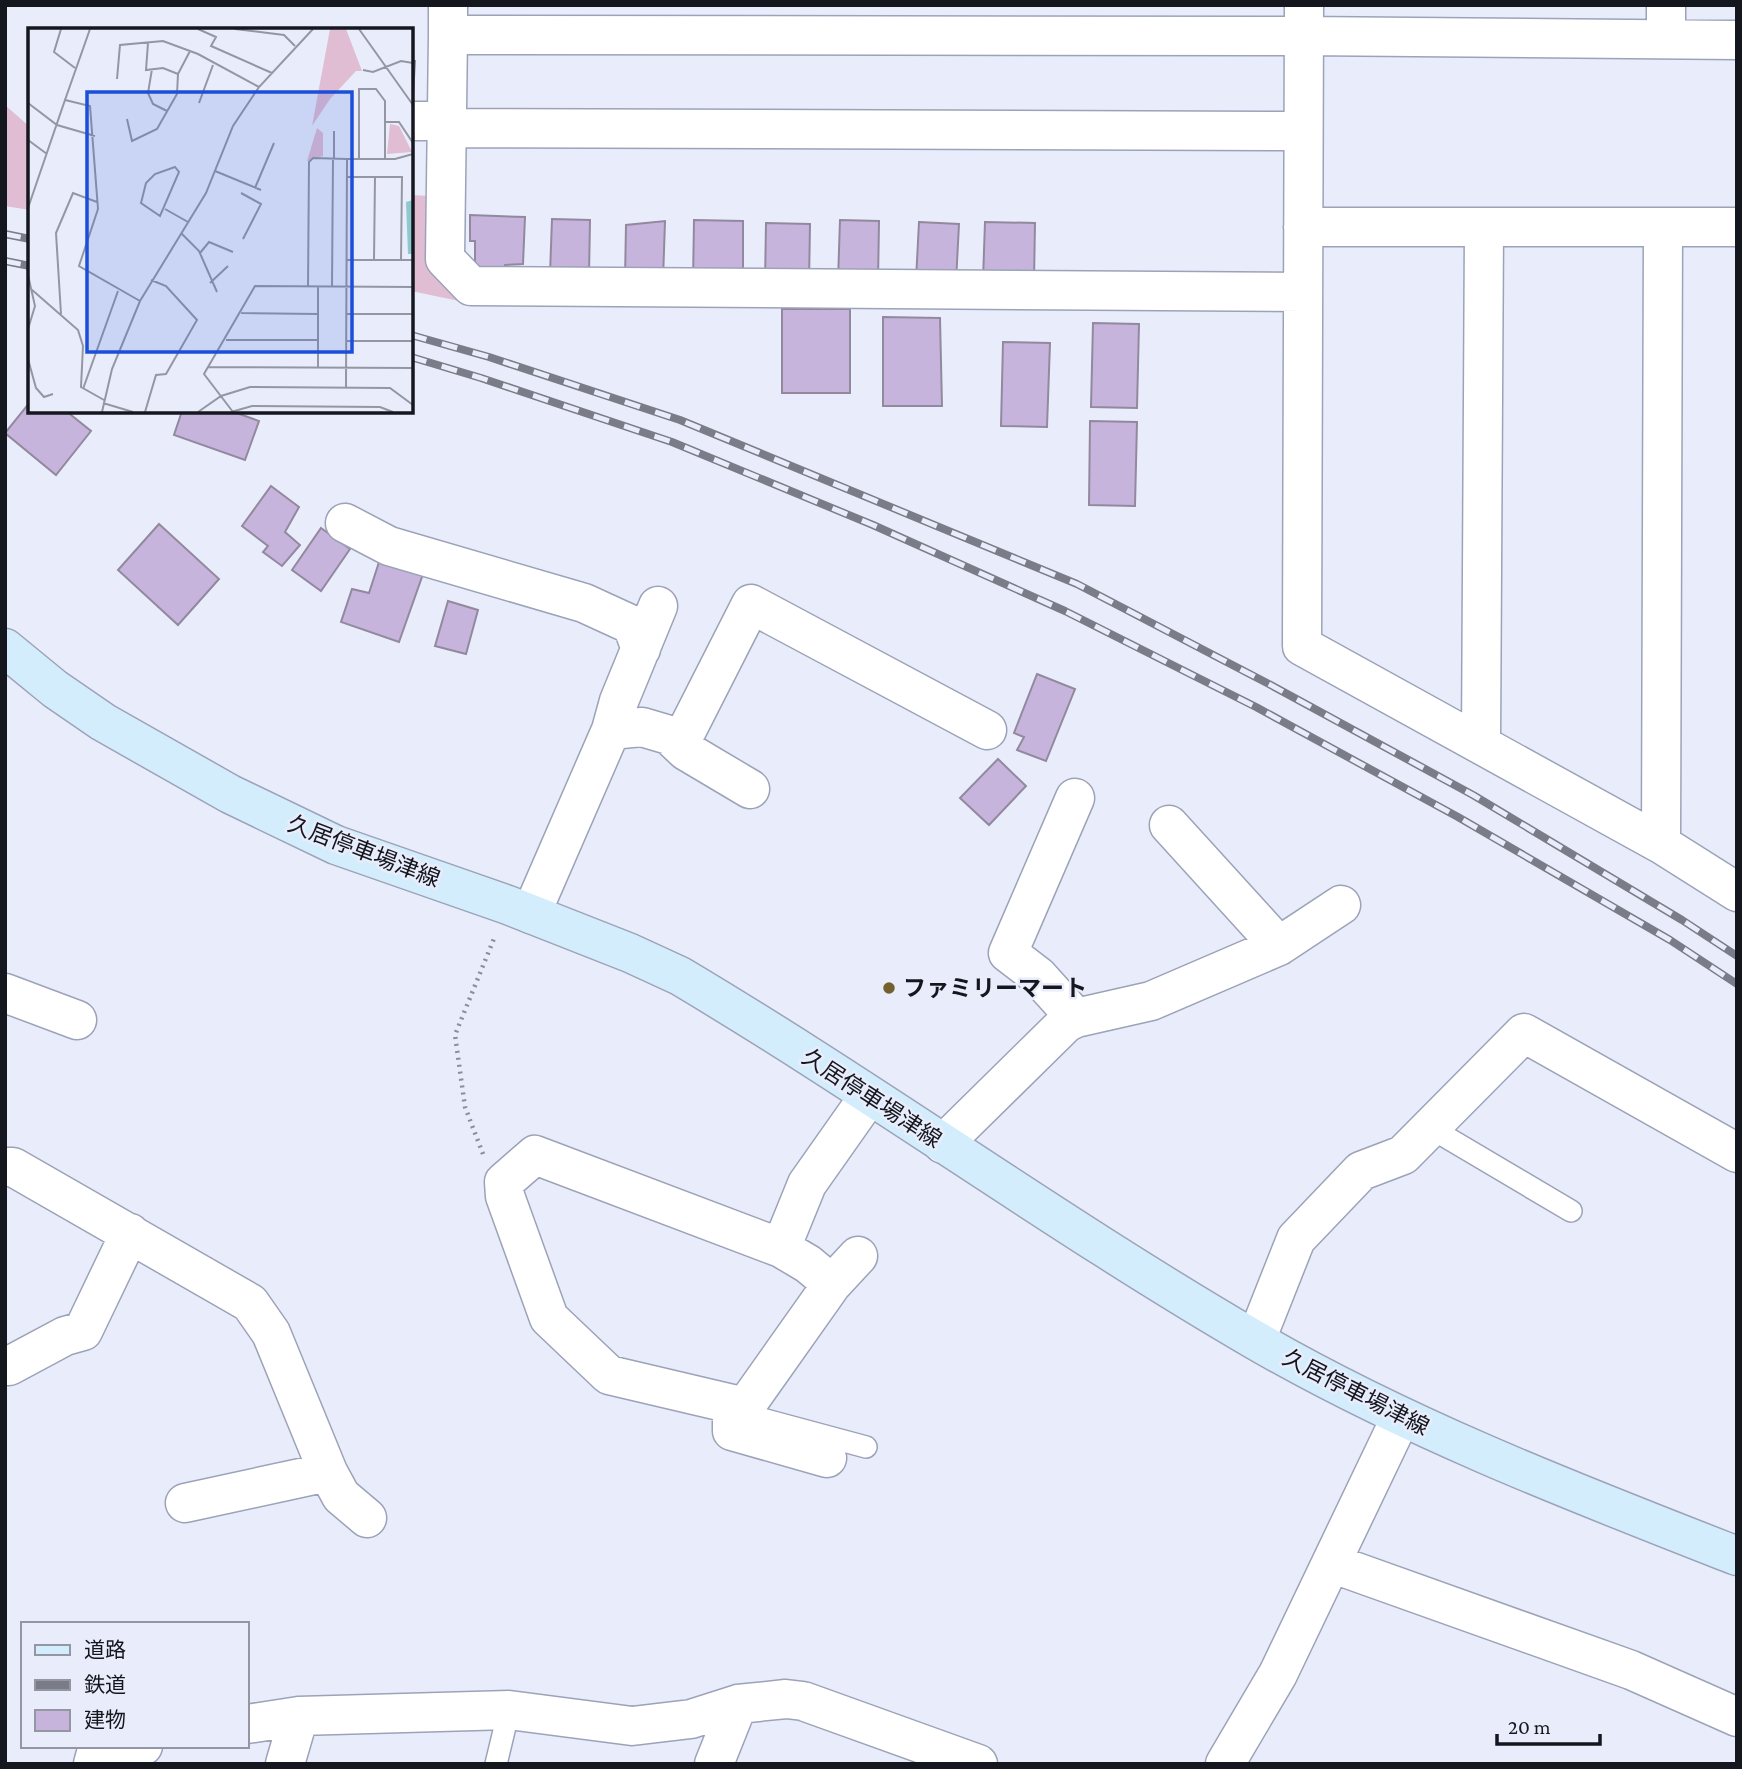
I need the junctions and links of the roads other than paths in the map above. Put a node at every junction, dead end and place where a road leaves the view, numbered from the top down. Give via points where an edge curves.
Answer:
1 (448, 20) edge
2 (568, 20) edge
3 (1125, 20) edge
4 (1304, 20) edge
5 (1486, 22) edge
6 (1666, 22) edge
7 (1737, 40) edge
8 (435, 124) edge
9 (1303, 131) junction
10 (1303, 227) junction
11 (1484, 227) junction
12 (1664, 228) junction
13 (1737, 228) edge
14 (1303, 292) junction
15 (345, 523) dead end
16 (658, 606) dead end
17 (5, 648) edge
18 (641, 649) junction
19 (611, 730) junction
20 (988, 730) dead end
21 (676, 741) junction
22 (1481, 743) junction
23 (750, 789) dead end
24 (1075, 798) dead end
25 (1169, 825) dead end
26 (1661, 844) junction
27 (1737, 892) edge
28 (1341, 905) dead end
29 (520, 909) junction
30 (1279, 946) junction
31 (5, 993) edge
32 (1076, 1018) junction
33 (77, 1020) dead end
34 (869, 1096) junction
35 (1429, 1127) junction
36 (943, 1144) junction
37 (1737, 1153) edge
38 (5, 1167) edge
39 (1572, 1211) dead end
40 (130, 1233) junction
41 (781, 1248) junction
42 (858, 1256) dead end
43 (832, 1284) junction
44 (1256, 1340) junction
45 (5, 1365) edge
46 (739, 1405) junction
47 (1401, 1418) junction
48 (866, 1447) dead end
49 (827, 1458) dead end
50 (328, 1472) junction
51 (185, 1503) dead end
52 (367, 1518) dead end
53 (1737, 1556) edge
54 (1331, 1563) junction
55 (738, 1704) junction
56 (509, 1710) junction
57 (299, 1716) junction
58 (1737, 1717) edge
59 (248, 1724) edge
60 (130, 1748) edge
61 (93, 1764) edge
62 (285, 1764) edge
63 (496, 1764) edge
64 (715, 1764) edge
65 (978, 1764) edge
66 (1225, 1764) edge

1 - 2 street
1 - 8 street
2 - 3 street
3 - 4 street
4 - 5 street
4 - 9 street
5 - 6 street
6 - 7 street
8 - 9 street
8 - 14 street via 445,259 471,286
9 - 10 street
10 - 11 street
10 - 14 street
11 - 12 street
11 - 22 street
12 - 13 street
12 - 26 street
14 - 22 street via 1302,646
15 - 18 street via 389,546 584,603 632,625
16 - 18 street
17 - 29 main road, 久居停車場津線 via 103,722 230,794 336,845
18 - 19 street
19 - 21 street via 642,727
19 - 29 street
20 - 21 street via 751,604 687,730
21 - 23 street
22 - 26 street
24 - 32 street via 1008,953 1038,976
25 - 30 street
26 - 27 street
28 - 30 street
29 - 34 main road, 久居停車場津線 via 680,976
30 - 32 street via 1151,1001
31 - 33 street
32 - 36 street
34 - 36 main road, 久居停車場津線
34 - 41 street via 807,1184
35 - 37 street via 1524,1033
35 - 39 lane
35 - 44 street via 1404,1154 1361,1171 1296,1240
36 - 44 main road, 久居停車場津線
38 - 40 street via 13,1167
40 - 45 street via 83,1331
40 - 50 street via 250,1303 271,1333
41 - 43 street
41 - 46 street via 536,1156 504,1182 540,1294 556,1327 609,1375
42 - 43 street
43 - 46 street
44 - 47 main road, 久居停車場津線
46 - 48 lane via 762,1419
46 - 49 street via 732,1431
47 - 53 main road, 久居停車場津線
47 - 54 street
50 - 51 street
50 - 52 street via 341,1496
54 - 58 street via 1631,1670
54 - 66 street via 1278,1674
55 - 56 street via 691,1719 632,1726
55 - 64 street
55 - 65 street via 803,1701
56 - 57 street
56 - 63 lane
57 - 59 street
57 - 62 street
60 - 61 street via 96,1753

